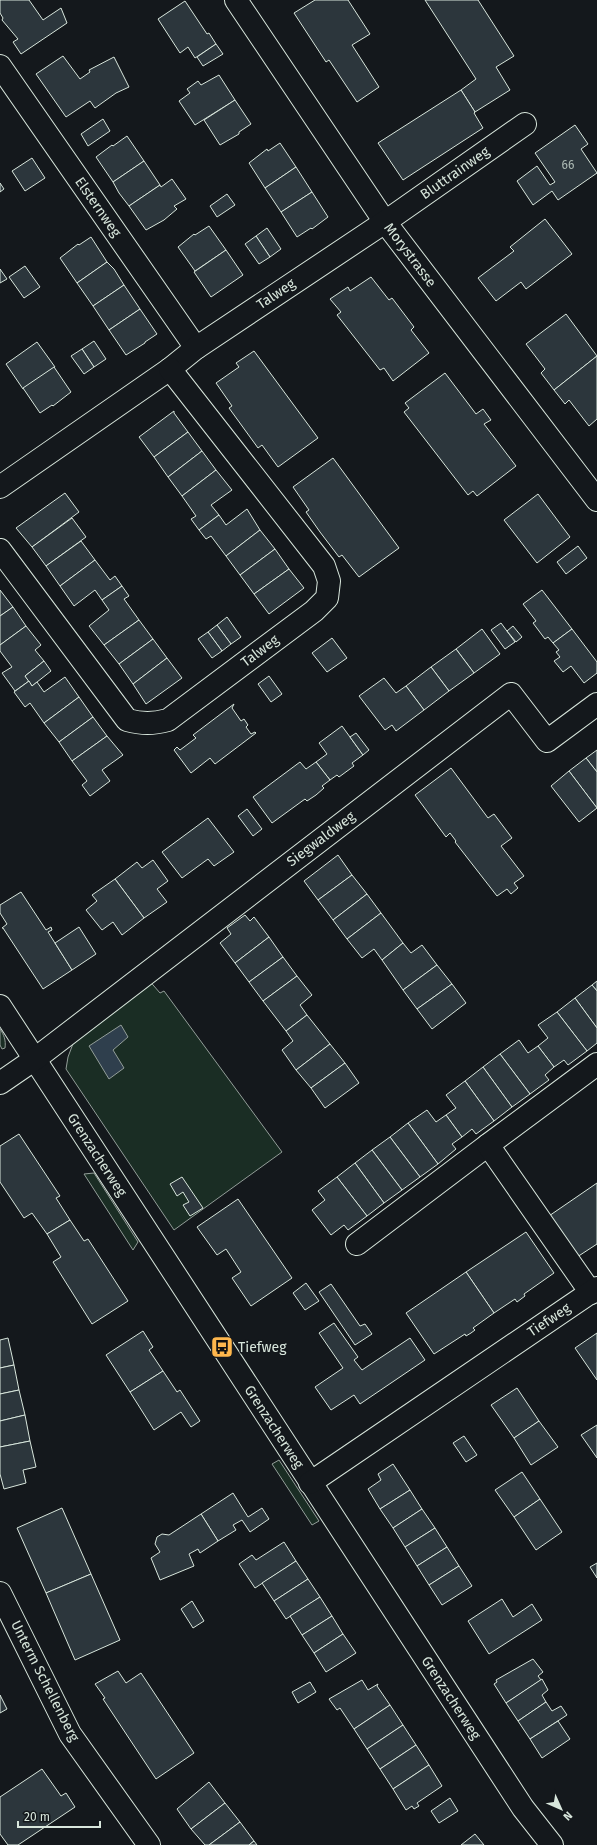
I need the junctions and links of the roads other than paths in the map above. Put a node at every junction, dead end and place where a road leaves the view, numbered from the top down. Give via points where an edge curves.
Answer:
1 (236, 0) edge
2 (0, 66) edge
3 (525, 124) dead end
4 (385, 222) junction
5 (196, 348) junction
6 (170, 369) junction
7 (0, 486) edge
8 (597, 500) edge
9 (0, 550) edge
10 (597, 704) edge
11 (0, 1006) edge
12 (35, 1059) junction
13 (597, 1064) edge
14 (0, 1083) edge
15 (488, 1145) junction
16 (357, 1244) dead end
17 (594, 1290) edge
18 (310, 1483) junction
19 (0, 1593) edge
20 (149, 1845) edge
21 (552, 1845) edge

1 - 4 street, Morystrasse
2 - 5 street, Elsternweg
3 - 4 street, Bluttrainweg
4 - 5 street, Talweg
4 - 8 street, Morystrasse
5 - 6 street, Talweg
6 - 7 street, Talweg
6 - 9 street, Talweg via 324,566 329,581 328,598 168,720 155,724 141,724 127,720
10 - 12 street, Siegwaldweg via 547,741 511,694
11 - 12 street, Grenzacherweg
12 - 14 street
12 - 18 street, Grenzacherweg
13 - 15 street
15 - 16 street
15 - 17 street, Tiefweg
17 - 18 street, Tiefweg
18 - 21 street, Grenzacherweg via 523,1808
19 - 20 street, Unterm Schellenberg via 70,1734

